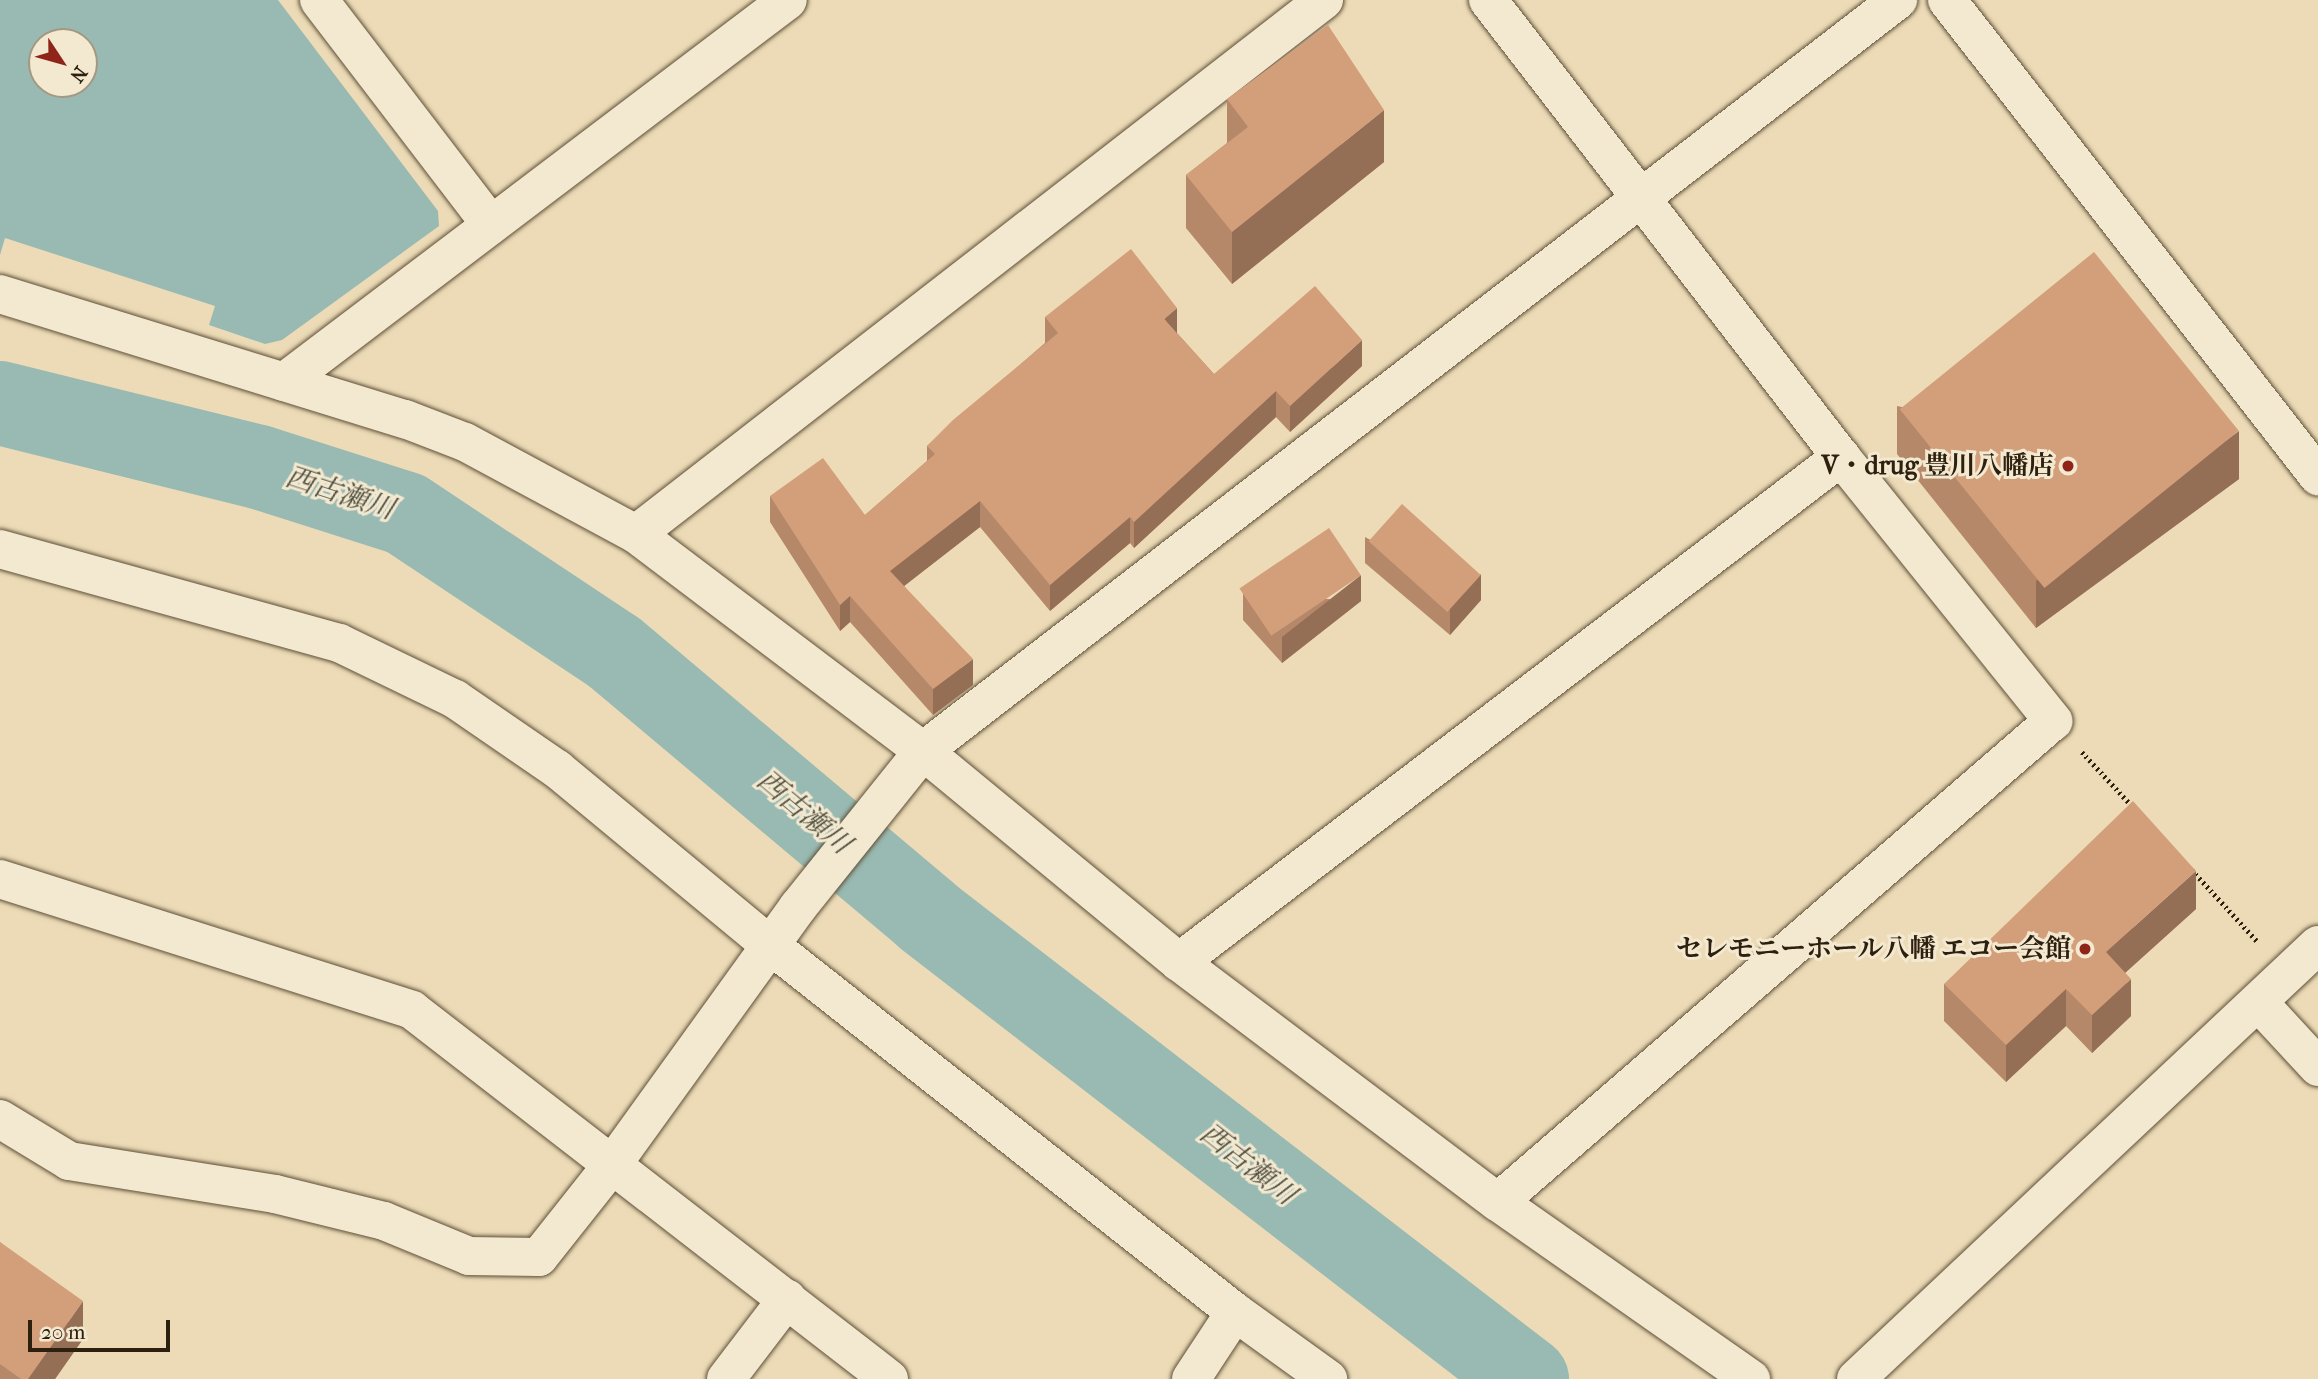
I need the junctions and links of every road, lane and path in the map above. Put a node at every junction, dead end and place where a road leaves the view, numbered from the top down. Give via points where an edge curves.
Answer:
1 (319, 0) edge
2 (788, 0) edge
3 (1324, 0) edge
4 (1488, 0) edge
5 (1898, 0) edge
6 (1947, 0) edge
7 (1642, 198) junction
8 (491, 225) junction
9 (0, 294) edge
10 (284, 382) junction
11 (1841, 457) junction
12 (2318, 476) edge
13 (636, 534) junction
14 (0, 548) edge
15 (2053, 721) junction
16 (923, 751) junction
17 (2138, 812) edge
18 (2185, 863) edge
19 (0, 879) edge
20 (770, 945) junction
21 (2318, 945) edge
22 (1179, 962) junction
23 (2288, 974) junction
24 (2259, 1003) junction
25 (2318, 1067) edge
26 (0, 1119) edge
27 (612, 1165) junction
28 (1498, 1202) junction
29 (787, 1299) junction
30 (1235, 1312) junction
31 (726, 1379) edge
32 (889, 1379) edge
33 (1191, 1379) edge
34 (1328, 1379) edge
35 (1751, 1379) edge
36 (1856, 1379) edge

1 - 8 street
2 - 8 street
3 - 13 street
4 - 7 street
5 - 7 street
6 - 12 street
7 - 11 street
7 - 16 street
8 - 10 street
9 - 10 street
10 - 13 street via 465,442
11 - 15 street
11 - 22 street
13 - 16 street
14 - 20 street via 339,643 456,699 557,769
15 - 17 path
15 - 28 street
16 - 20 street
16 - 22 street
18 - 23 path
19 - 27 street via 412,1010
20 - 27 street
20 - 30 street
21 - 23 street
22 - 28 street
23 - 24 street
24 - 25 street
24 - 36 street
26 - 27 street via 69,1161 275,1194 384,1221 469,1256 539,1257
27 - 29 street
28 - 35 street
29 - 31 street
29 - 32 street
30 - 33 street
30 - 34 street

